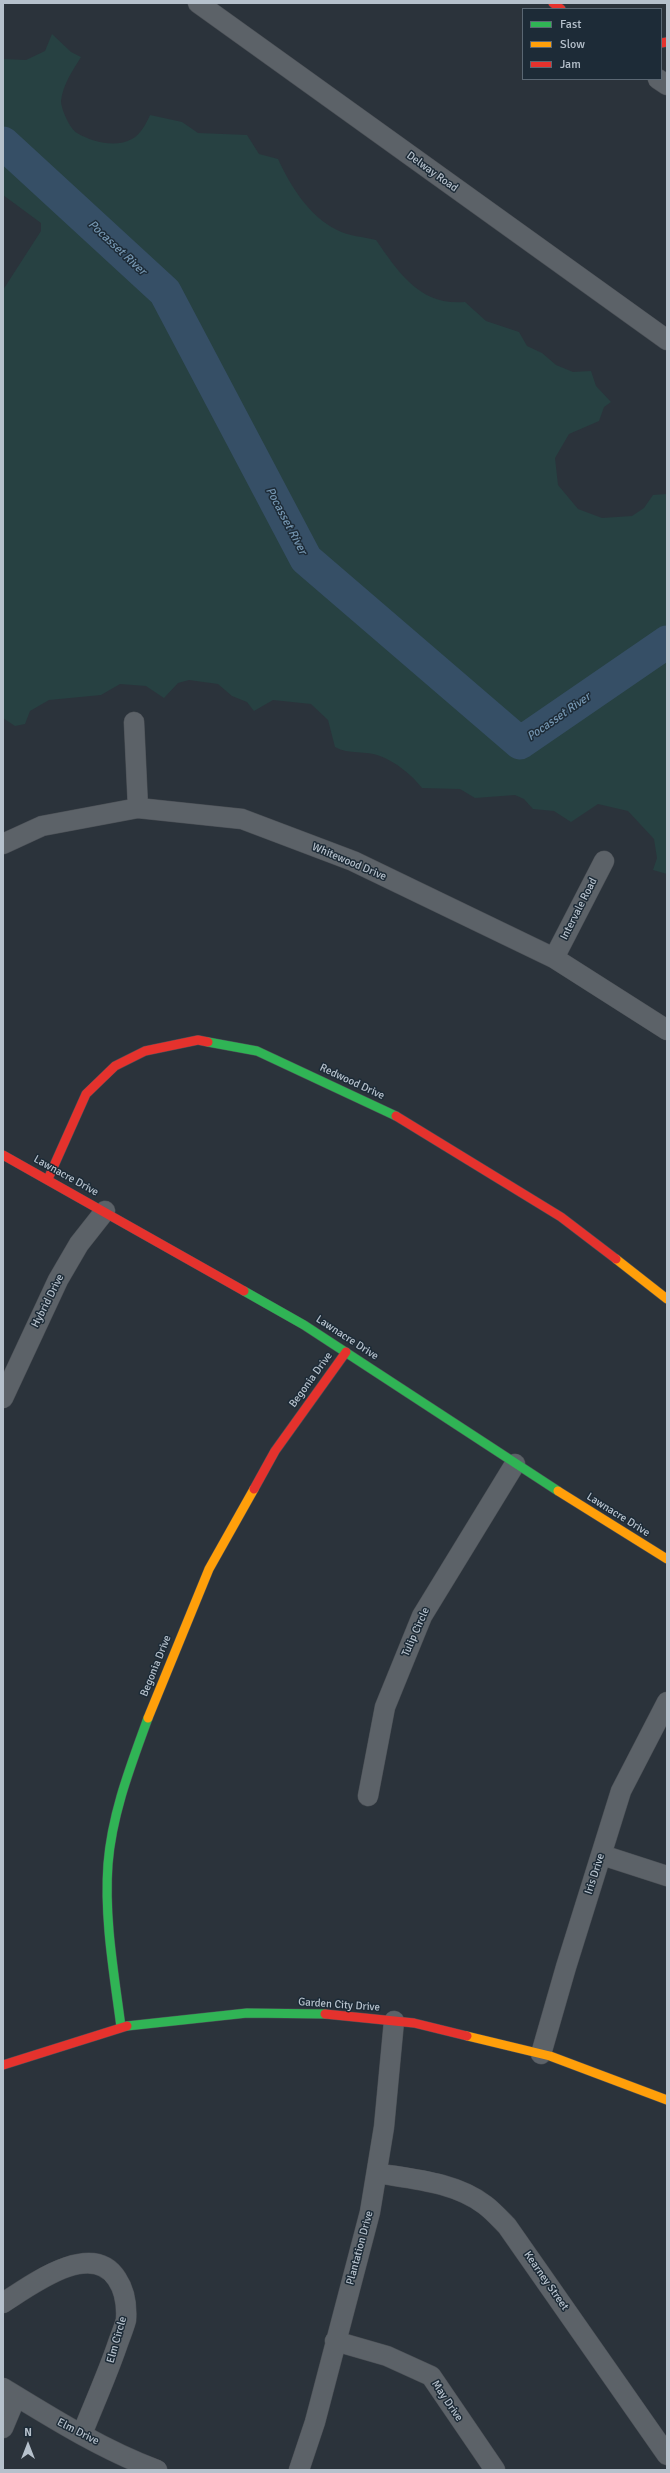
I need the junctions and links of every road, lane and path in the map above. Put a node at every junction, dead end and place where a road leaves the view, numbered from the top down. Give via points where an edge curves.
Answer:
1 (198, 3) edge
2 (667, 340) edge
3 (134, 722) dead end
4 (138, 808) junction
5 (3, 844) edge
6 (604, 861) dead end
7 (554, 958) junction
8 (667, 1030) edge
9 (3, 1155) edge
10 (48, 1179) junction
11 (105, 1211) junction
12 (667, 1298) edge
13 (346, 1352) junction
14 (3, 1398) edge
15 (515, 1464) junction
16 (667, 1559) edge
17 (667, 1702) edge
18 (368, 1796) dead end
19 (602, 1855) junction
20 (667, 1876) edge
21 (394, 2021) junction
22 (121, 2027) junction
23 (541, 2054) junction
24 (3, 2065) edge
25 (667, 2100) edge
26 (377, 2173) junction
27 (3, 2303) edge
28 (335, 2341) junction
29 (10, 2392) edge
30 (3, 2428) edge
31 (82, 2434) junction
32 (667, 2455) edge
33 (157, 2470) edge
34 (299, 2470) edge
35 (495, 2470) edge

1 - 2 street, Delway Road
3 - 4 street
4 - 5 street, Whitewood Drive via 42,826
4 - 7 street, Whitewood Drive via 242,819 353,861
6 - 7 street, Intervale Road
7 - 8 street, Whitewood Drive
9 - 10 street, Lawnacre Drive
10 - 11 street, Lawnacre Drive
10 - 12 street, Redwood Drive via 86,1094 115,1066 145,1051 198,1040 257,1051 396,1116 561,1217
11 - 13 street, Lawnacre Drive via 304,1325
11 - 14 street, Hybrid Drive via 79,1244 58,1280
13 - 15 street, Lawnacre Drive
13 - 22 street, Begonia Drive via 274,1451 209,1569 157,1693 122,1791 108,1863 108,1927
15 - 16 street, Lawnacre Drive
15 - 18 street, Tulip Circle via 422,1616 385,1707
17 - 19 street, Iris Drive via 621,1791
19 - 20 street
19 - 23 street, Iris Drive
21 - 22 street, Garden City Drive via 324,2014 247,2013
21 - 23 street, Garden City Drive via 414,2022
21 - 26 street, Plantation Drive
22 - 24 street, Garden City Drive
23 - 25 street, Garden City Drive
26 - 28 street, Plantation Drive via 370,2212
26 - 32 street, Kearney Street via 437,2184 464,2193 484,2204 501,2221
27 - 31 street, Elm Circle via 75,2263 100,2263 112,2270 119,2281 126,2296 126,2320
28 - 34 street, Plantation Drive
28 - 35 street, May Drive via 387,2356 430,2376
29 - 30 street
29 - 31 street, Elm Drive
31 - 33 street, Elm Drive via 139,2464

